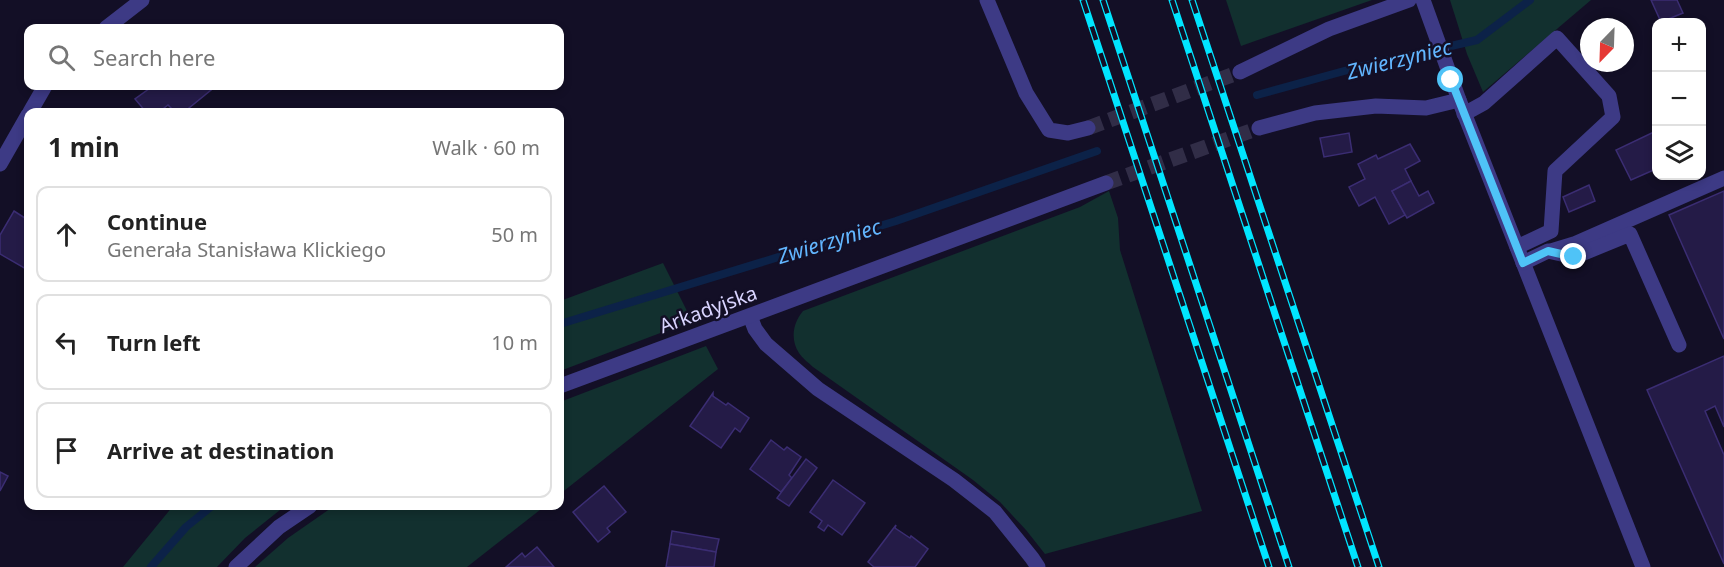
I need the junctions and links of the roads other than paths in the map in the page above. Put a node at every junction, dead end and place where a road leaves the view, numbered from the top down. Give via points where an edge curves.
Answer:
1 (142, 0) edge
2 (987, 0) edge
3 (1409, 0) edge
4 (1425, 5) edge
5 (111, 24) edge
6 (1240, 72) tunnel mouth
7 (43, 90) edge
8 (1462, 107) junction
9 (32, 108) edge
10 (24, 123) edge
11 (1088, 128) tunnel mouth
12 (1259, 128) tunnel mouth
13 (0, 164) edge
14 (1724, 178) edge
15 (1106, 183) tunnel mouth
16 (1517, 247) junction
17 (1548, 251) junction
18 (1523, 263) junction
19 (750, 316) junction
20 (1679, 345) dead end
21 (564, 385) edge
22 (304, 510) edge
23 (236, 567) edge
24 (1038, 567) edge
25 (1643, 567) edge

1 - 5 street
2 - 11 street via 1026,93 1049,130 1068,133
3 - 6 street via 1329,29
4 - 8 street
7 - 9 street
8 - 12 street via 1376,106 1315,113
8 - 16 street
8 - 16 street via 1484,103 1557,38 1609,96 1613,117 1555,171 1551,231
10 - 13 street
14 - 17 street via 1574,244
15 - 19 street, Arkadyjska
16 - 18 street
17 - 18 street
17 - 20 street via 1574,257 1630,234
18 - 25 street
19 - 21 street, Arkadyjska
19 - 24 street via 766,344 818,389 995,512
22 - 23 street via 279,527

